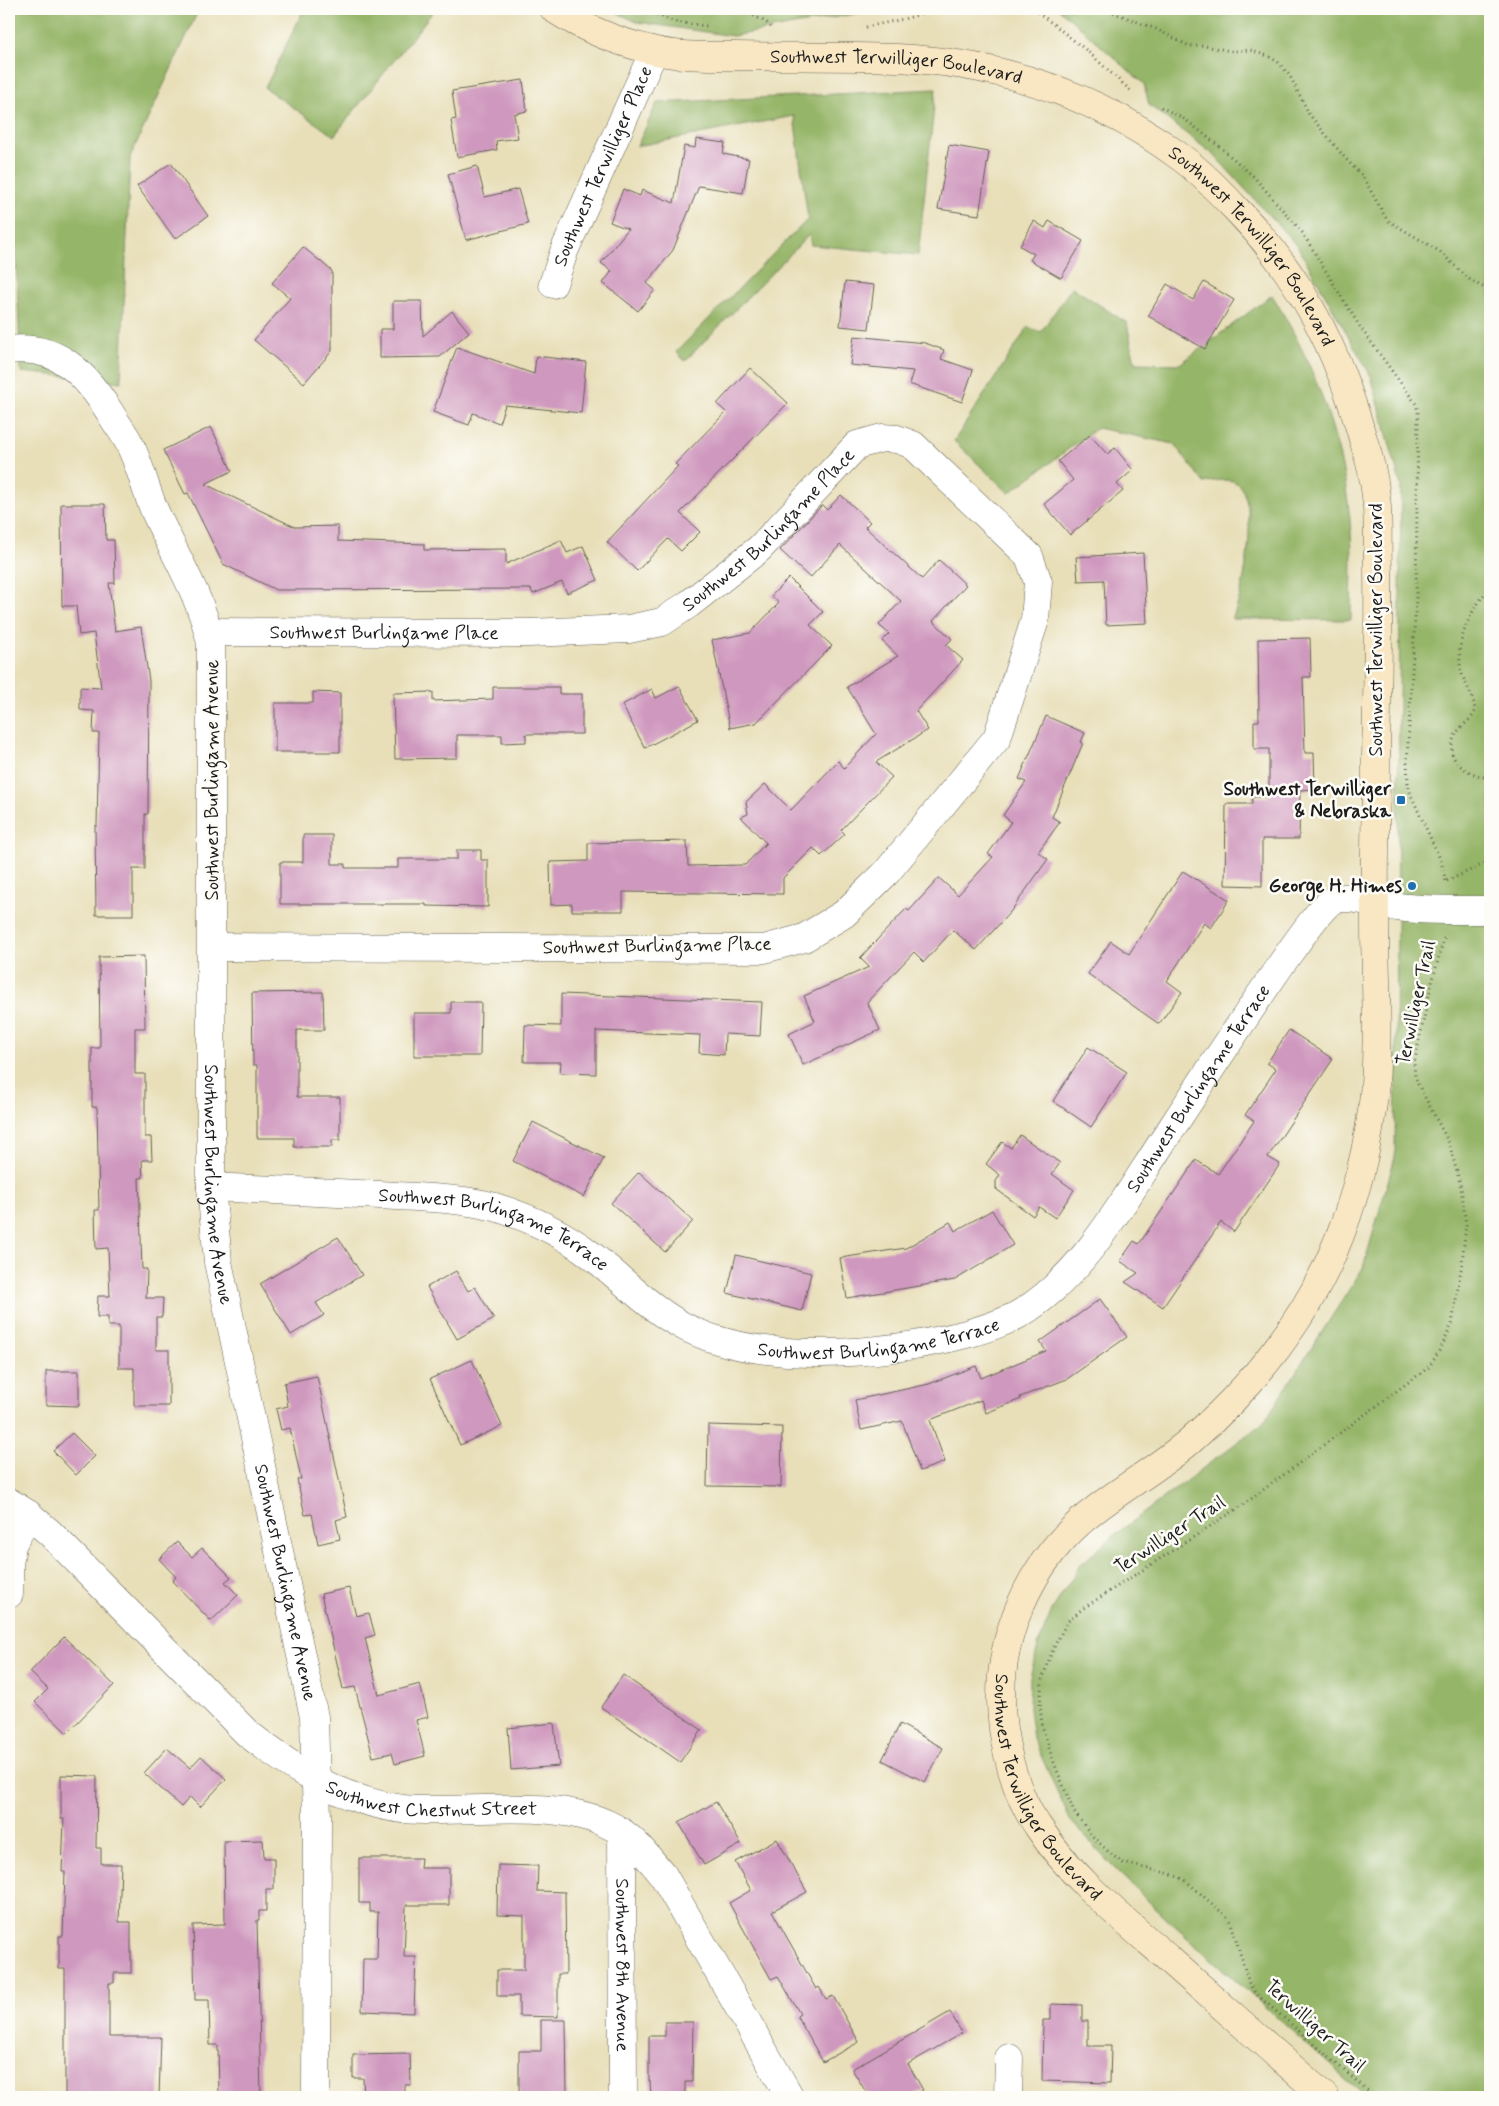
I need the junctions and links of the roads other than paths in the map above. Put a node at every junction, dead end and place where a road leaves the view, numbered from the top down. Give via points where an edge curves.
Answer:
1 (554, 9) edge
2 (654, 51) junction
3 (553, 284) dead end
4 (9, 350) edge
5 (209, 632) junction
6 (1375, 903) junction
7 (1490, 910) edge
8 (212, 947) junction
9 (211, 1187) junction
10 (18, 1508) edge
11 (9, 1594) edge
12 (315, 1780) junction
13 (622, 1833) junction
14 (1009, 2058) dead end
15 (316, 2097) edge
16 (623, 2097) edge
17 (790, 2097) edge
18 (1008, 2097) edge
19 (1325, 2097) edge

1 - 2 main road, Southwest Terwilliger Boulevard via 610,38
2 - 3 street, Southwest Terwilliger Place via 565,249
2 - 6 main road, Southwest Terwilliger Boulevard via 696,56 900,58 977,67 1026,78 1058,88 1122,119 1186,161 1262,236 1297,282 1323,330 1362,432 1376,495
4 - 5 street, Southwest Burlingame Avenue via 52,353 94,387 130,446
5 - 8 street, Southwest Burlingame Avenue via 212,672
5 - 8 street, Southwest Burlingame Place via 528,633 629,629 662,622 759,549 857,445 882,438 913,445 1029,556 1038,582 1035,620 997,738 886,873 844,914 804,938 764,949
6 - 7 street, Southwest Burlingame Terrace via 1400,908
6 - 9 street, Southwest Burlingame Terrace via 1338,898 1328,903 1296,944 1106,1227 1075,1267 1048,1293 1020,1313 971,1332 916,1345 828,1353 746,1347 696,1332 674,1321 590,1254 560,1235 539,1223 491,1206 414,1197
6 - 19 main road, Southwest Terwilliger Boulevard via 1375,1083 1359,1172 1332,1256 1282,1342 1236,1397 1187,1444 1096,1508 1053,1549 1032,1580 1017,1614 1008,1641 1002,1683 1003,1728 1016,1780 1029,1813 1053,1848 1105,1903
8 - 9 street, Southwest Burlingame Avenue
9 - 12 street, Southwest Burlingame Avenue via 218,1262 314,1717
10 - 11 street via 9,1565
10 - 12 street, Southwest Chestnut Street via 84,1567 247,1733 278,1758
12 - 13 street, Southwest Chestnut Street via 358,1799 403,1809 535,1810 580,1815 609,1824
12 - 15 street, Southwest Burlingame Avenue
13 - 16 street, Southwest 8th Avenue
13 - 17 street, Southwest Chestnut Street via 663,1875
14 - 18 street

